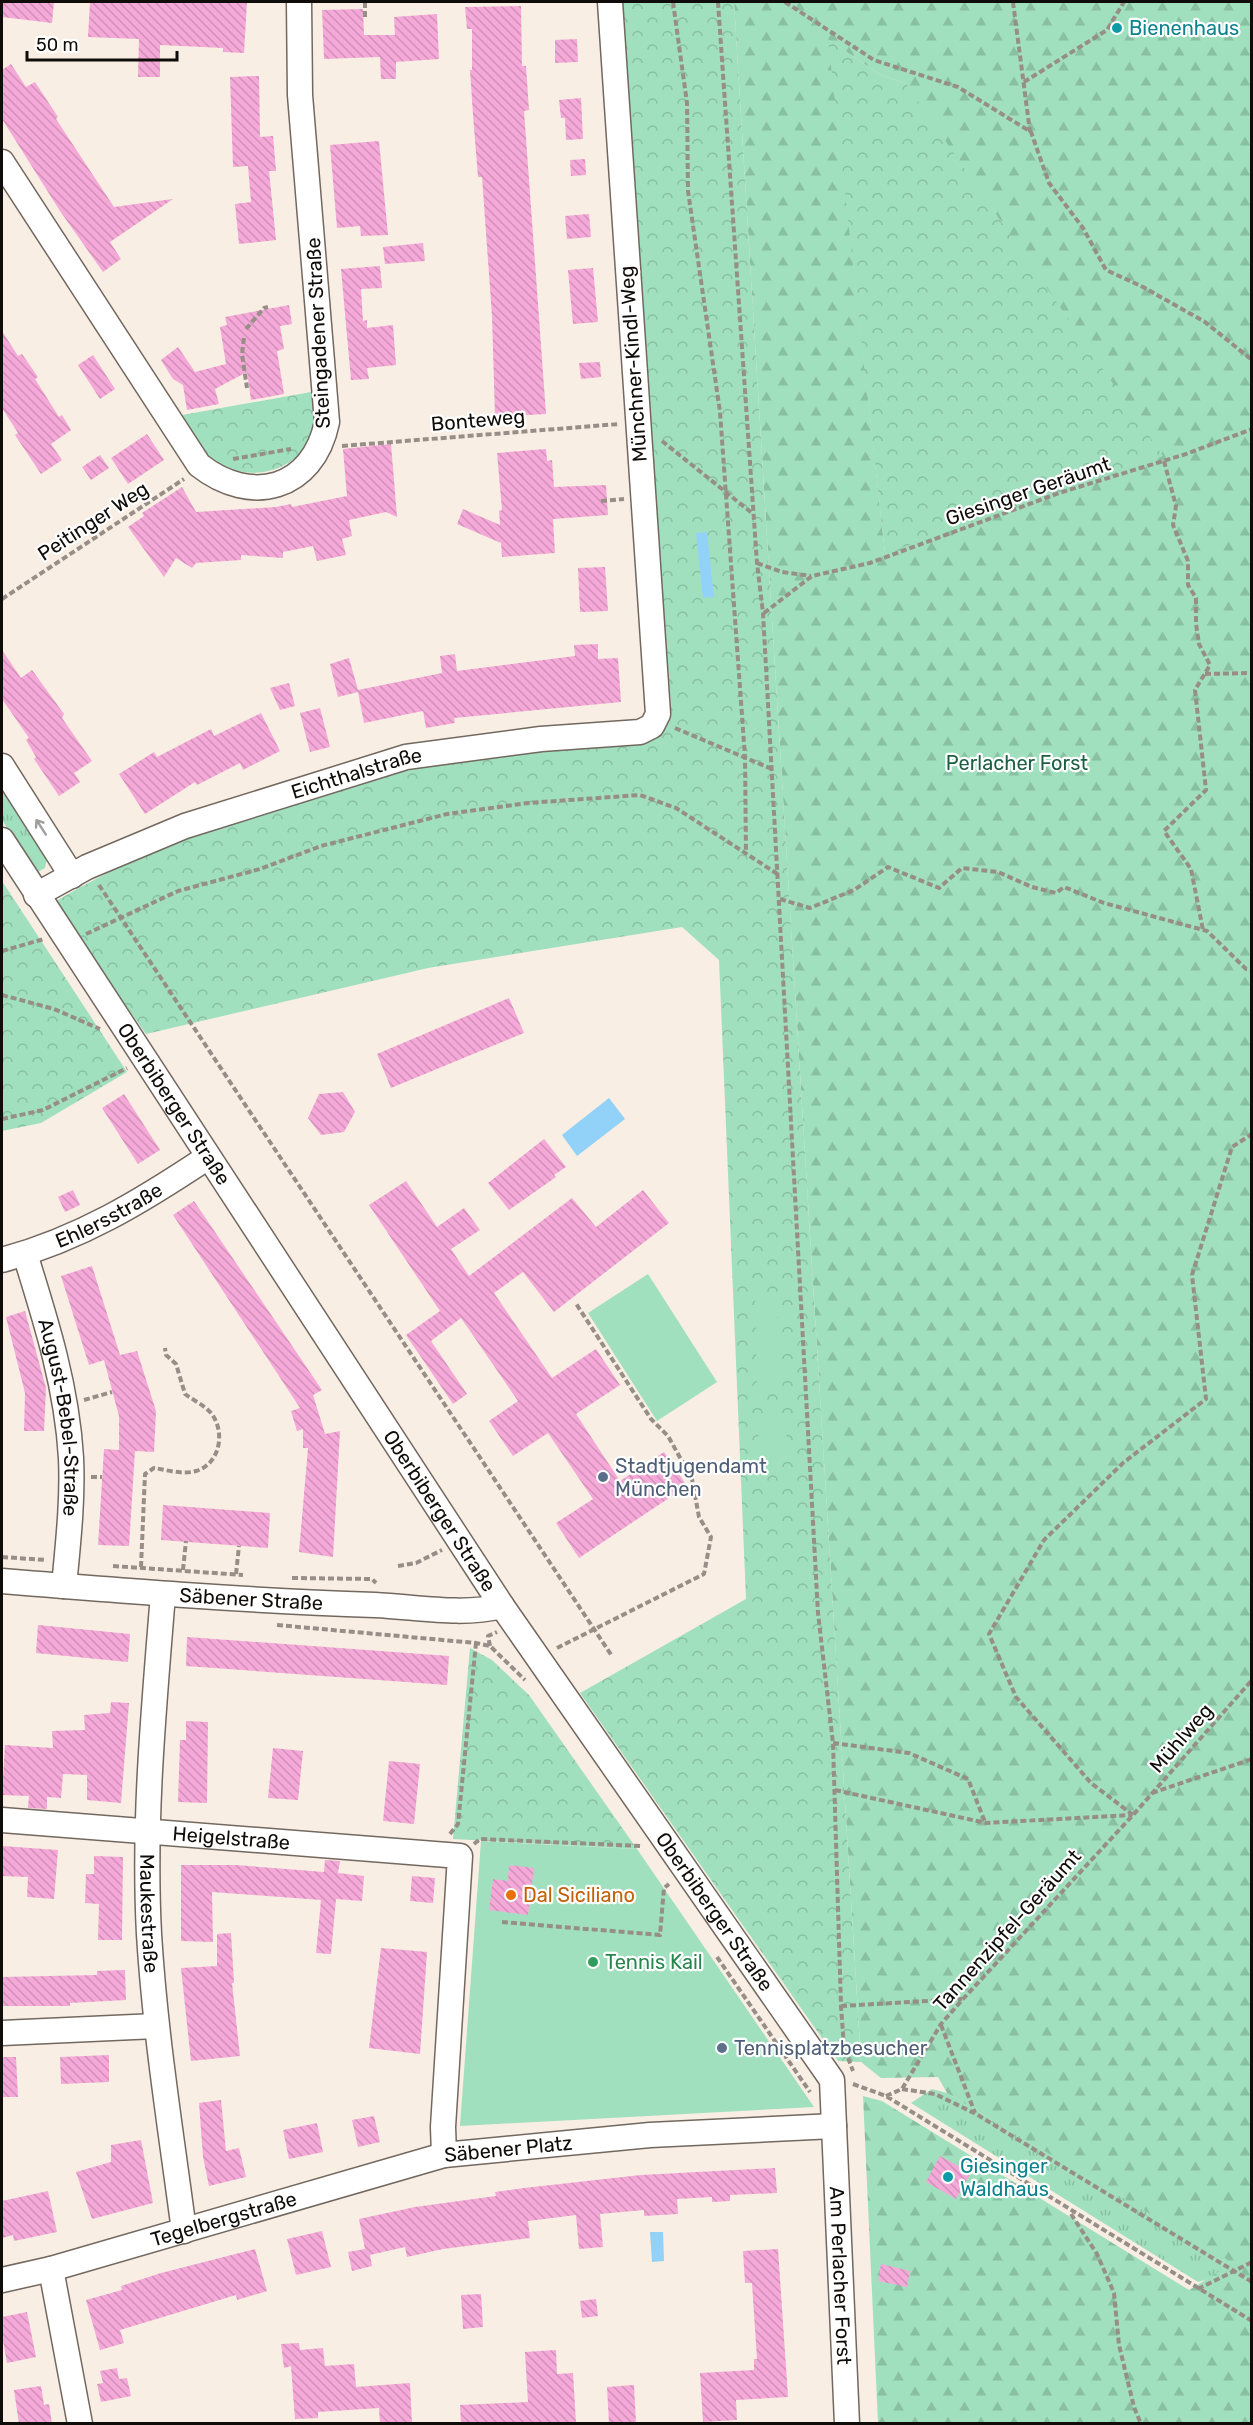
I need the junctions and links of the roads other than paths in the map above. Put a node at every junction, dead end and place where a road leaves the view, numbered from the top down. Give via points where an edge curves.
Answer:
1 (298, 2) edge
2 (610, 2) edge
3 (2, 162) edge
4 (653, 723) joint
5 (2, 766) edge
6 (2, 840) edge
7 (80, 871) junction
8 (36, 895) junction
9 (208, 1157) junction
10 (25, 1254) junction
11 (2, 1260) edge
12 (65, 1574) junction
13 (2, 1581) edge
14 (164, 1594) junction
15 (502, 1606) junction
16 (2, 1820) edge
17 (148, 1830) junction
18 (460, 1856) joint
19 (156, 2026) junction
20 (2, 2033) edge
21 (834, 2126) junction
22 (444, 2155) junction
23 (184, 2231) junction
24 (51, 2269) junction
25 (2, 2280) edge
26 (80, 2424) edge
27 (847, 2424) edge

1 - 3 street, Steingadener Straße via 300,95 327,422 323,443 301,472 282,484 237,486 214,477 199,465
2 - 4 street, Münchner-Kindl-Weg via 658,714
4 - 7 street, Eichthalstraße via 640,732 541,739 406,758 185,826
7 -> 5 street
6 - 8 street, Oberbiberger Straße
7 - 8 street
8 - 9 street, Oberbiberger Straße
9 - 10 street, Ehlersstraße via 104,1222
9 - 15 street, Oberbiberger Straße
10 - 11 street, Ehlersstraße
10 - 12 street, August-Bebel-Straße via 52,1338 65,1405 71,1461
12 - 13 street, Säbener Straße
12 - 14 street, Säbener Straße
14 - 15 street, Säbener Straße via 450,1611
14 - 17 street, Maukestraße via 151,1725
15 - 21 street, Oberbiberger Straße via 540,1657 678,1878 832,2080
16 - 17 street, Heigelstraße
17 - 18 street, Heigelstraße
17 - 19 street, Maukestraße via 149,1932
18 - 22 street, Säbener Platz
19 - 20 street
19 - 23 street, Maukestraße
21 - 22 street, Säbener Platz via 650,2134
21 - 27 street, Am Perlacher Forst
22 - 23 street, Tegelbergstraße
23 - 24 street, Tegelbergstraße
24 - 25 street, Tegelbergstraße
24 - 26 street

